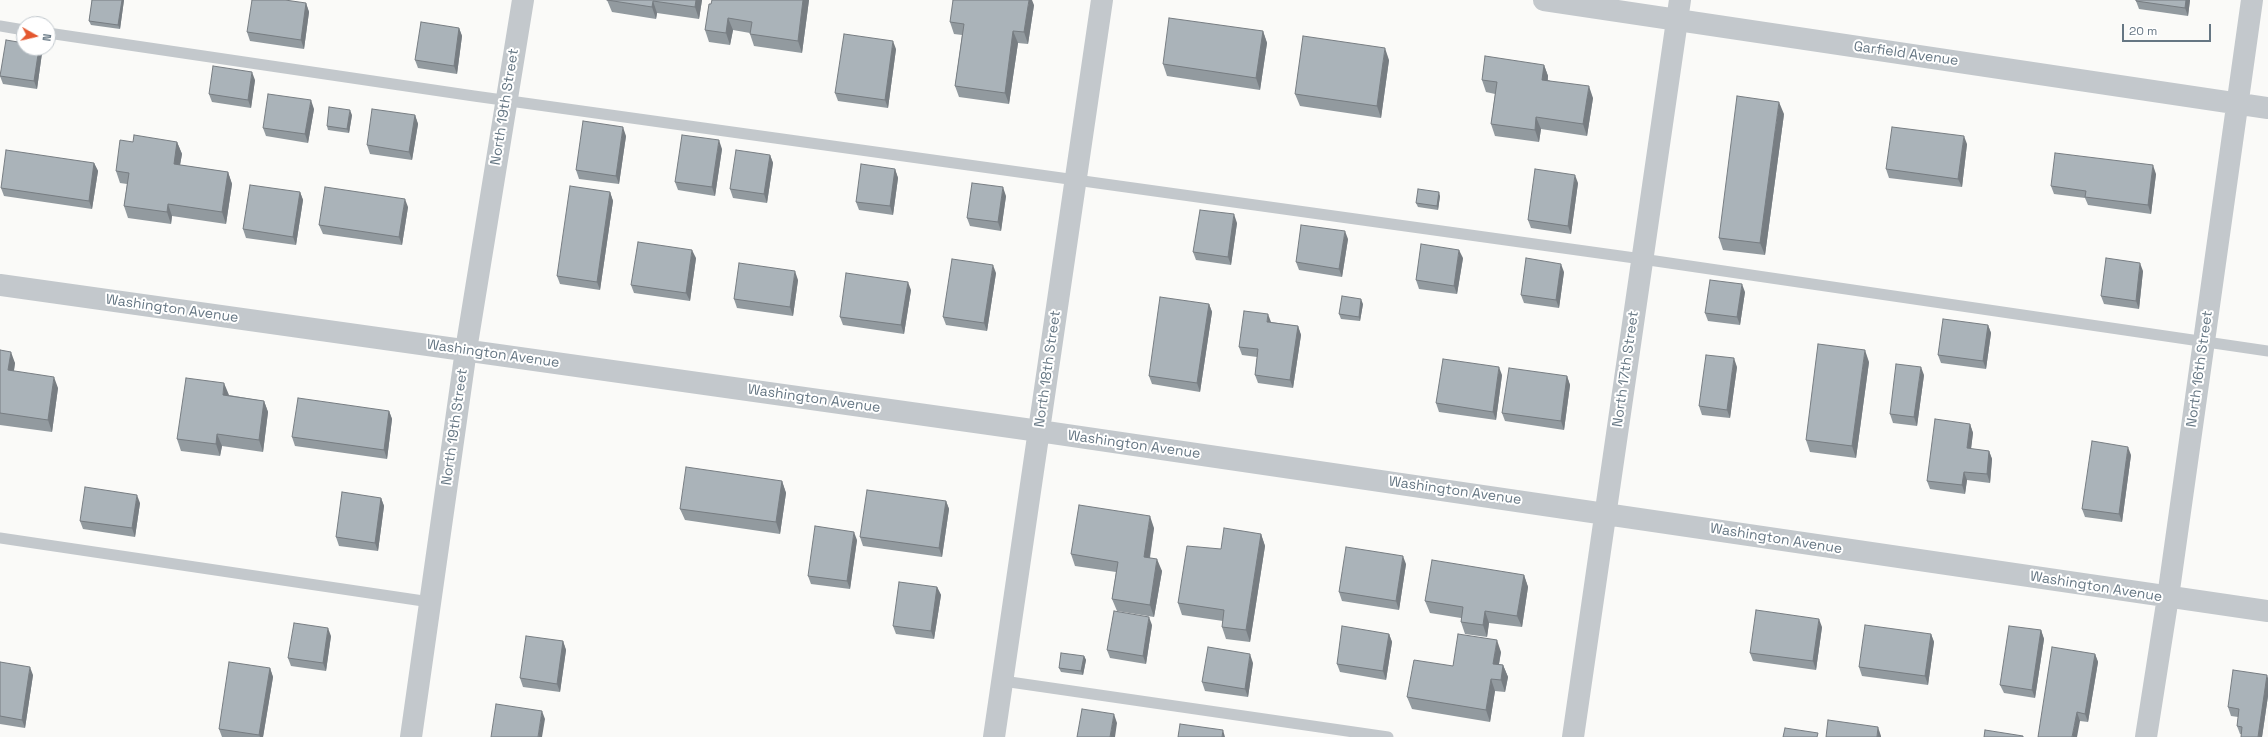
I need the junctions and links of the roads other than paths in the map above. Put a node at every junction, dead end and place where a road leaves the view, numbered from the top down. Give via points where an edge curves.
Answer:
1 (522, 0) edge
2 (1102, 0) edge
3 (1544, 0) edge
4 (2252, 0) edge
5 (1678, 10) edge
6 (0, 26) edge
7 (16, 29) edge
8 (56, 34) edge
9 (506, 100) junction
10 (2237, 103) junction
11 (2268, 108) edge
12 (1076, 180) junction
13 (1642, 259) junction
14 (0, 285) edge
15 (2204, 342) junction
16 (466, 350) junction
17 (2268, 351) edge
18 (1039, 431) junction
19 (1605, 513) junction
20 (0, 538) edge
21 (2168, 598) junction
22 (430, 602) junction
23 (2268, 611) edge
24 (1003, 681) junction
25 (412, 737) edge
26 (994, 737) edge
27 (1388, 737) edge
28 (1573, 737) edge
29 (2146, 737) edge

1 - 9 street, North 19th Street
2 - 12 street, North 18th Street
3 - 5 street, Garfield Avenue
4 - 10 street, North 16th Street
5 - 10 street, Garfield Avenue
5 - 13 street, North 17th Street
6 - 7 lane
8 - 9 lane
9 - 12 lane
9 - 16 street, North 19th Street
10 - 11 street, Garfield Avenue
10 - 15 street, North 16th Street
12 - 13 lane
12 - 18 street, North 18th Street
13 - 15 lane
13 - 19 street, North 17th Street
14 - 16 street, Washington Avenue
15 - 17 lane
15 - 21 street, North 16th Street
16 - 18 street, Washington Avenue
16 - 22 street, North 19th Street
18 - 19 street, Washington Avenue
18 - 24 street, North 18th Street
19 - 21 street, Washington Avenue
19 - 28 street, North 17th Street
20 - 22 lane
21 - 23 street, Washington Avenue
21 - 29 street, North 16th Street
22 - 25 street, North 19th Street
24 - 26 street, North 18th Street
24 - 27 lane

